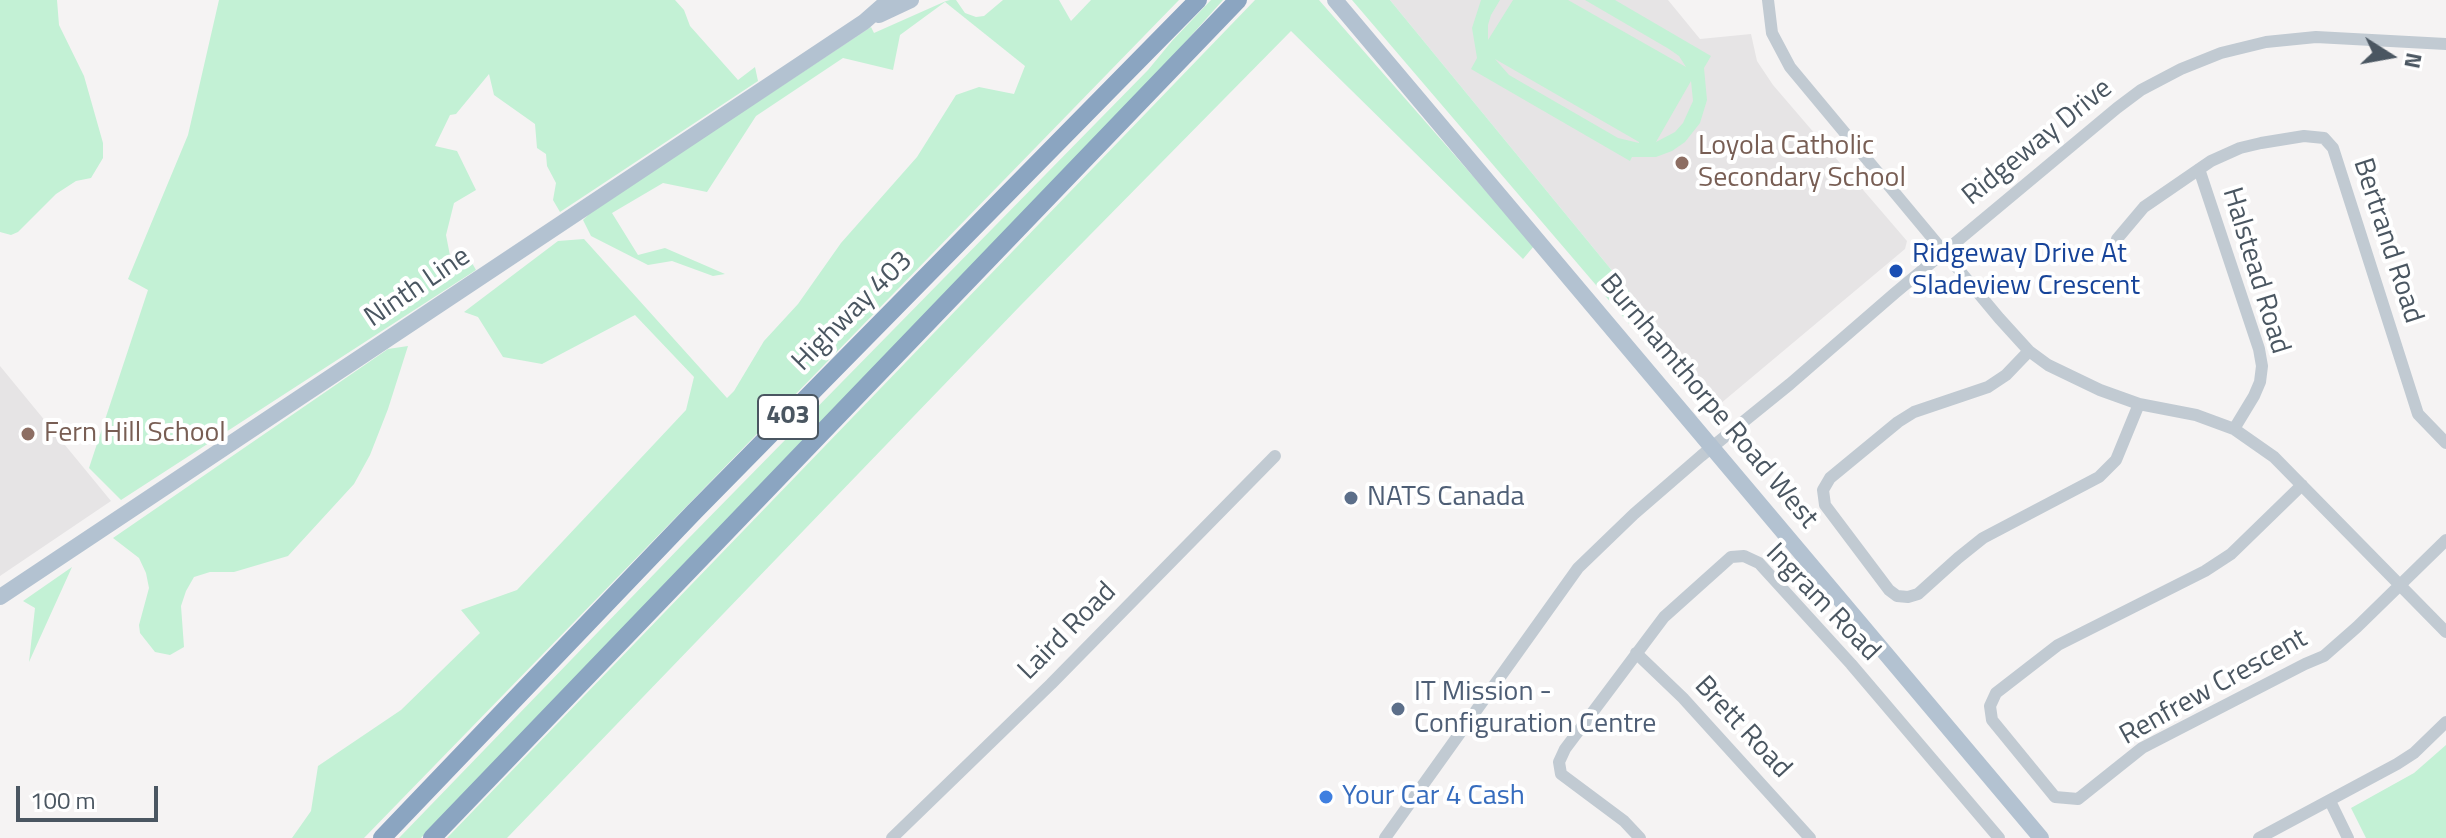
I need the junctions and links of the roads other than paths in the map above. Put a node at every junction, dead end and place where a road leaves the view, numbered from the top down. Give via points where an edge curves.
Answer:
1 (889, 0) edge
2 (911, 0) edge
3 (1198, 0) edge
4 (1238, 0) edge
5 (1335, 0) edge
6 (1768, 0) edge
7 (864, 22) junction
8 (2446, 44) edge
9 (2199, 169) junction
10 (2117, 239) dead end
11 (1944, 252) junction
12 (2029, 351) junction
13 (2139, 404) junction
14 (2234, 429) junction
15 (2446, 443) edge
16 (1712, 447) junction
17 (1275, 456) dead end
18 (2302, 485) junction
19 (2446, 540) edge
20 (2401, 585) junction
21 (0, 597) edge
22 (2446, 632) edge
23 (1636, 653) junction
24 (2446, 722) edge
25 (2330, 801) junction
26 (382, 838) edge
27 (432, 838) edge
28 (892, 838) edge
29 (1385, 838) edge
30 (1640, 838) edge
31 (1810, 838) edge
32 (1999, 838) edge
33 (2041, 838) edge
34 (2259, 838) edge
35 (2348, 838) edge

1 - 7 main road, Ninth Line
2 - 7 main road, Ninth Line
3 - 26 highway, Highway 403 / 403
4 - 27 highway, 403
5 - 16 main road, Burnhamthorpe Road West
6 - 11 street via 1772,33 1790,67
7 - 21 main road, Ninth Line
8 - 11 street, Ridgeway Drive via 2316,37 2266,42 2204,59 2117,108
9 - 10 street, Bertrand Road via 2144,207
9 - 14 street, Halstead Road via 2262,366 2254,396
9 - 15 street, Bertrand Road via 2261,143 2304,136 2329,142 2418,414
11 - 12 street
11 - 16 street, Ridgeway Drive
12 - 13 street via 2076,380
12 - 13 street via 1988,387 1898,422 1830,478 1823,490 1825,505 1897,596 1918,594 1983,538 2099,477 2116,460
13 - 14 street
14 - 18 street
16 - 29 street, Ridgeway Drive via 1578,568
16 - 33 main road, Burnhamthorpe Road West
17 - 28 street, Laird Road
18 - 20 street
18 - 20 street, Renfrew Crescent via 2231,554 2058,645 1996,693 1990,706 1992,720 2055,797 2078,799 2142,748 2324,656
19 - 20 street
20 - 22 street
23 - 30 street, Ingram Road via 1559,762 1561,774
23 - 31 street, Brett Road
23 - 32 street, Ingram Road via 1664,617 1731,557 1759,563
24 - 25 street via 2406,759
25 - 34 street
25 - 35 street

